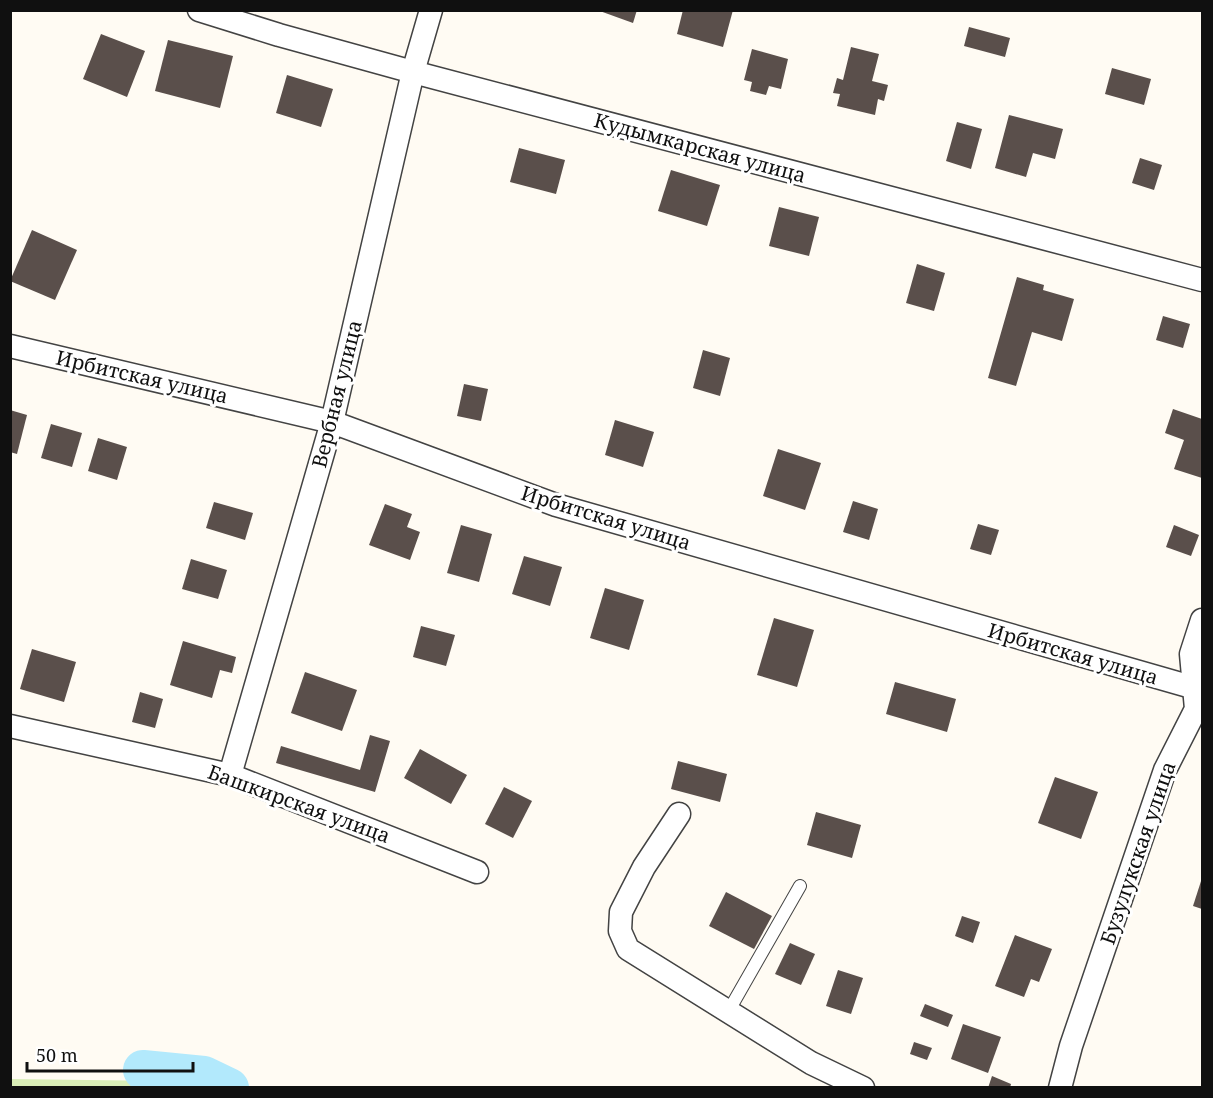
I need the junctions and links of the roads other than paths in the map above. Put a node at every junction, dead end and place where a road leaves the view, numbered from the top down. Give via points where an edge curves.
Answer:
1 (199, 10) edge
2 (431, 10) edge
3 (413, 72) junction
4 (1203, 280) edge
5 (10, 346) edge
6 (332, 422) junction
7 (1203, 620) edge
8 (1198, 689) edge
9 (10, 726) edge
10 (230, 775) junction
11 (679, 814) dead end
12 (477, 872) dead end
13 (800, 886) dead end
14 (728, 1012) junction
15 (862, 1088) edge
16 (1060, 1088) edge

1 - 3 street, Кудымкарская улица
2 - 3 street, Вербная улица
3 - 4 street, Кудымкарская улица
3 - 6 street, Вербная улица
5 - 6 street, Ирбитская улица
6 - 8 street, Ирбитская улица via 556,505
6 - 10 street, Вербная улица
7 - 8 street, Бузулукская улица via 1191,654
8 - 16 street, Бузулукская улица via 1196,709 1165,770
9 - 10 street, Башкирская улица
10 - 12 street, Башкирская улица
11 - 14 street via 644,867 621,912 620,931 628,948
13 - 14 lane
14 - 15 street

